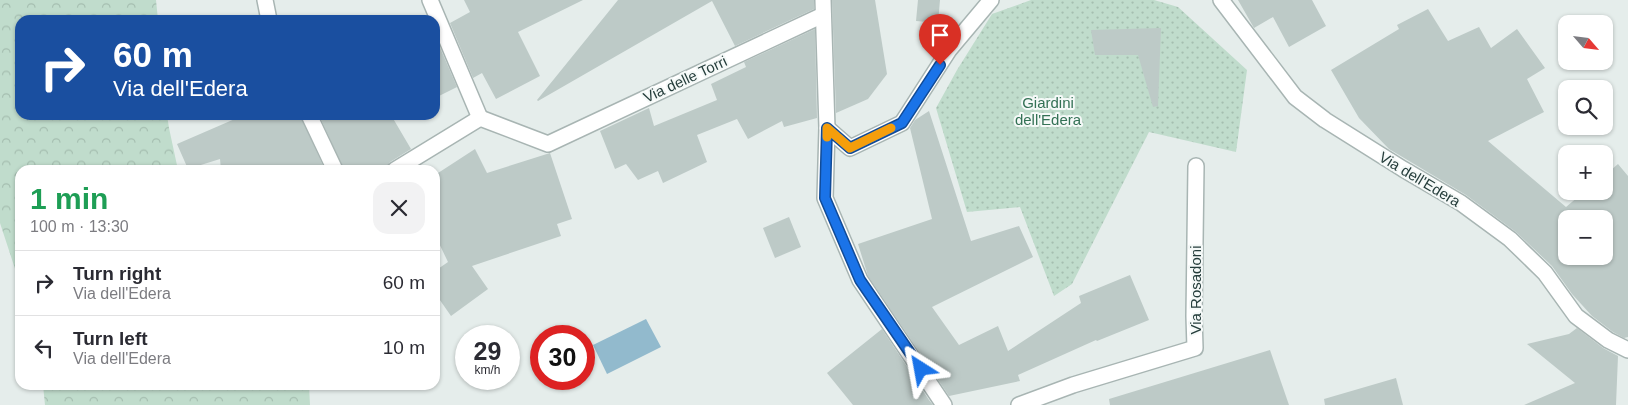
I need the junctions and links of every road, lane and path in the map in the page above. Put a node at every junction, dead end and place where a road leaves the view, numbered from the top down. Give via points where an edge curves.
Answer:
1 (265, 0) edge
2 (430, 0) edge
3 (991, 0) edge
4 (1221, 0) edge
5 (823, 7) edge
6 (268, 15) edge
7 (436, 15) edge
8 (440, 24) edge
9 (480, 118) junction
10 (310, 120) edge
11 (827, 128) junction
12 (333, 165) edge
13 (403, 165) edge
14 (1196, 166) dead end
15 (1628, 350) edge
16 (944, 405) edge
17 (1019, 405) edge

1 - 6 street
2 - 7 street
3 - 11 street via 949,50 902,123 850,148
4 - 15 street, Via dell'Edera via 1295,97 1325,120 1461,203 1510,239 1545,273 1576,316 1608,340
5 - 9 street, Via delle Torri via 548,144
5 - 11 street
8 - 9 street
9 - 13 street
10 - 12 street
11 - 16 street via 825,198 860,280
14 - 17 street, Via Rosadoni via 1195,348

